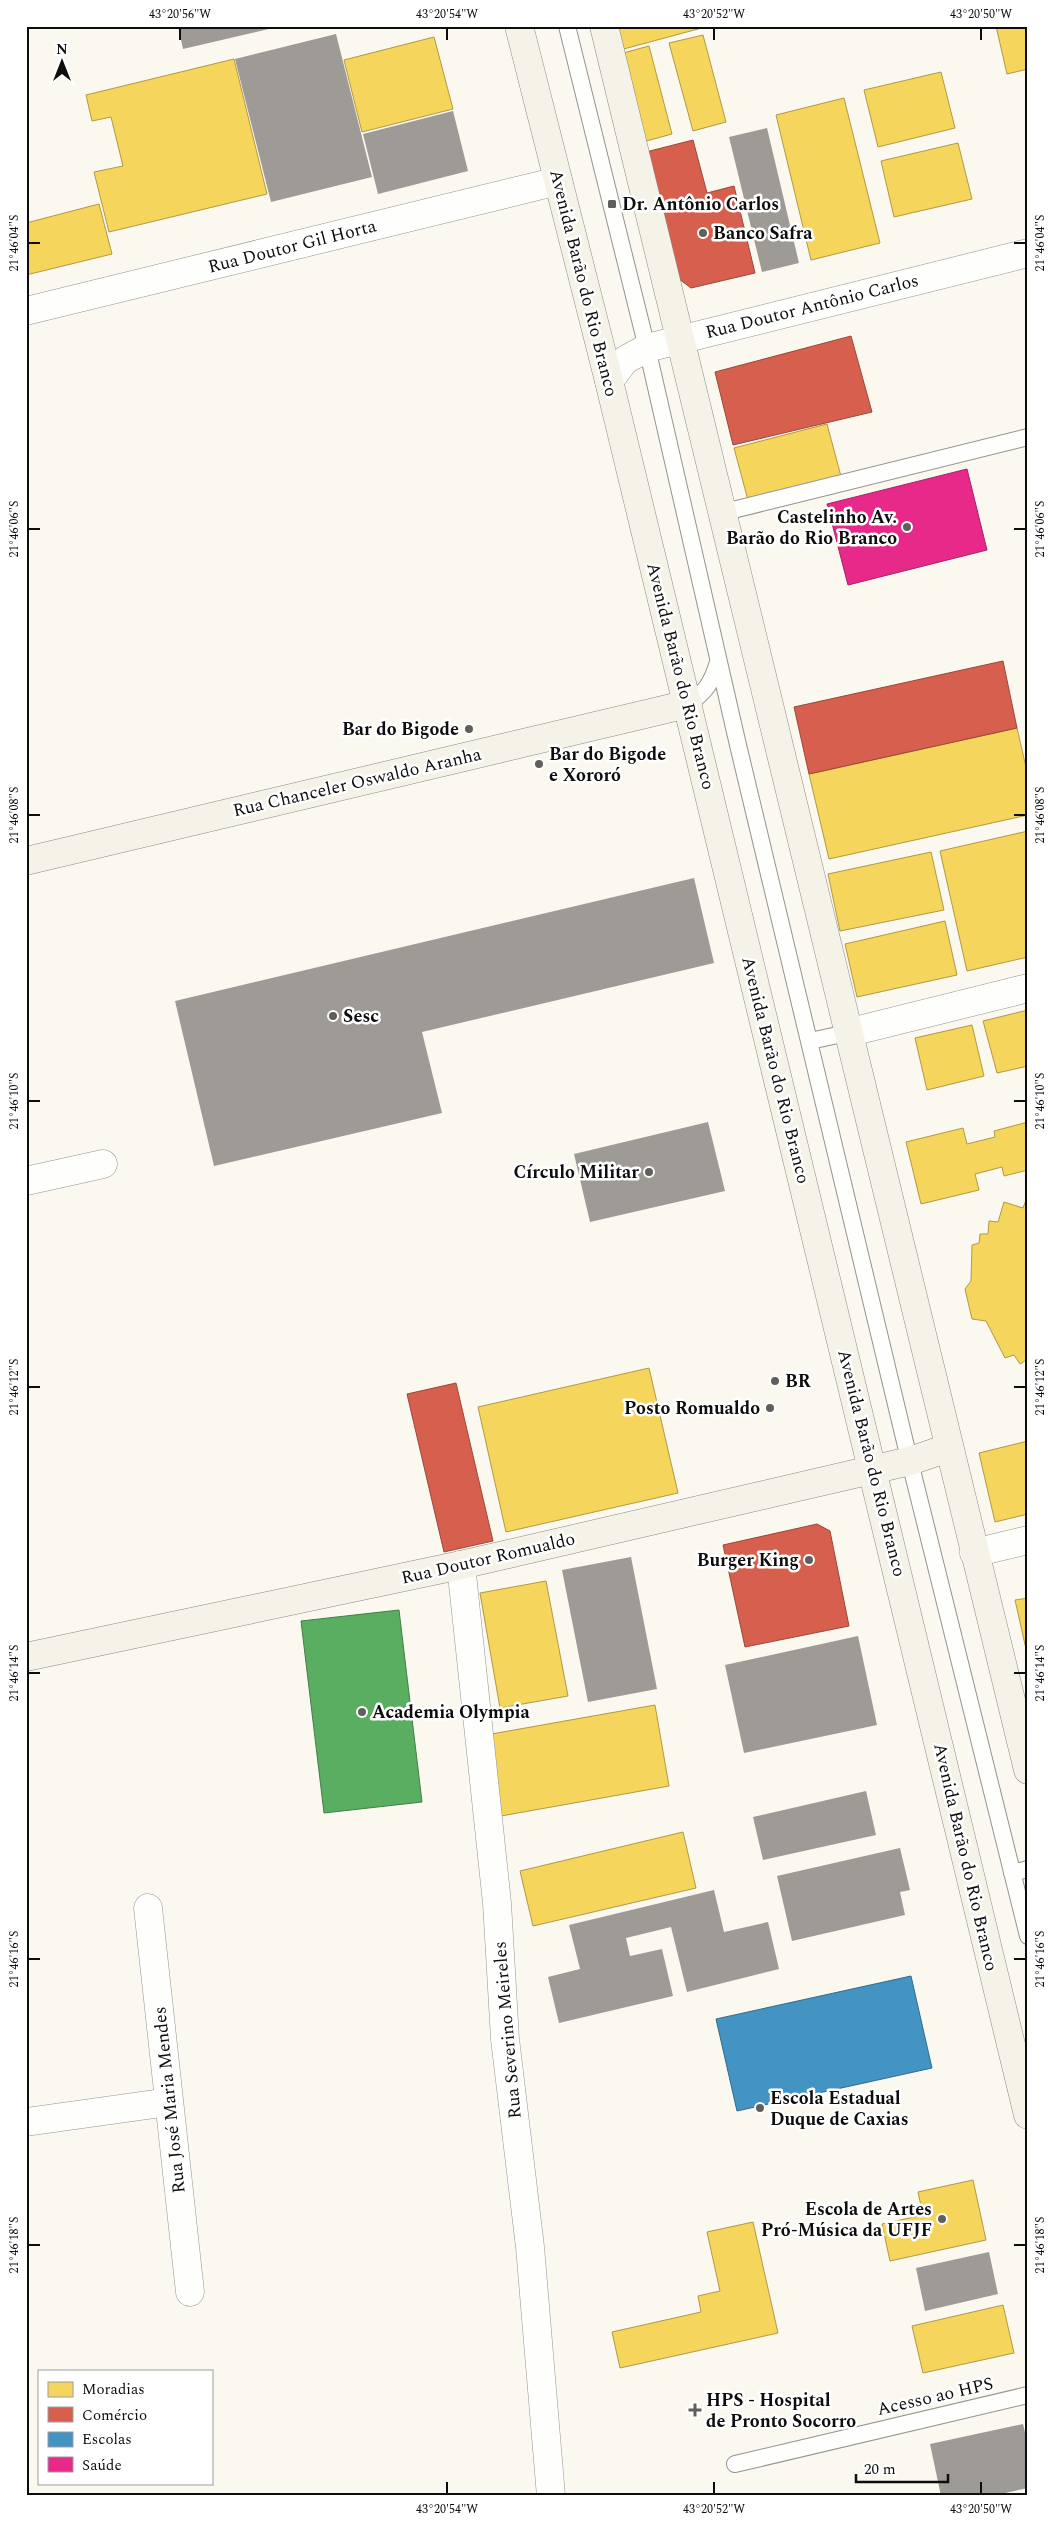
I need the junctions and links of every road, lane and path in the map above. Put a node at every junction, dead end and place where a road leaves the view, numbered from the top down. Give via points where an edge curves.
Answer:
1 (519, 26) edge
2 (567, 26) edge
3 (604, 26) edge
4 (558, 181) junction
5 (1028, 253) edge
6 (26, 311) edge
7 (680, 339) junction
8 (647, 348) junction
9 (609, 381) junction
10 (1028, 437) edge
11 (721, 513) junction
12 (719, 659) junction
13 (688, 704) junction
14 (26, 861) edge
15 (1028, 988) edge
16 (847, 1032) junction
17 (810, 1041) junction
18 (103, 1164) dead end
19 (26, 1181) edge
20 (948, 1448) junction
21 (910, 1461) junction
22 (873, 1470) junction
23 (1028, 1540) edge
24 (974, 1554) junction
25 (461, 1565) junction
26 (26, 1657) edge
27 (1028, 1770) edge
28 (1020, 1871) edge
29 (148, 1908) dead end
30 (1028, 1936) edge
31 (169, 2102) junction
32 (1028, 2115) edge
33 (26, 2122) edge
34 (190, 2292) dead end
35 (1028, 2395) edge
36 (735, 2464) dead end
37 (551, 2496) edge

1 - 4 main road, Avenida Barão do Rio Branco
2 - 8 lane
3 - 7 main road
4 - 6 street, Rua Doutor Gil Horta
4 - 9 main road, Avenida Barão do Rio Branco
5 - 7 street, Rua Doutor Antônio Carlos
7 - 8 street, Rua Doutor Antônio Carlos
7 - 11 main road
8 - 9 street, Rua Doutor Antônio Carlos via 625,360
8 - 12 lane
9 - 13 main road, Avenida Barão do Rio Branco
10 - 11 lane
11 - 16 main road
12 - 13 lane via 711,684
12 - 17 lane
13 - 14 main road, Rua Chanceler Oswaldo Aranha
13 - 22 main road, Avenida Barão do Rio Branco
15 - 16 street
16 - 17 lane
16 - 20 main road
17 - 21 lane
18 - 19 street
20 - 21 main road, Rua Doutor Romualdo
20 - 24 main road
21 - 22 main road, Rua Doutor Romualdo
21 - 28 lane
22 - 25 main road, Rua Doutor Romualdo
22 - 32 main road, Avenida Barão do Rio Branco
23 - 24 street
24 - 27 main road
25 - 26 main road, Rua Doutor Romualdo
25 - 37 street, Rua Severino Meireles via 497,1904 505,2039 530,2247
28 - 30 lane
29 - 31 street, Rua José Maria Mendes
31 - 33 street
31 - 34 street, Rua José Maria Mendes
35 - 36 lane, Acesso ao HPS

